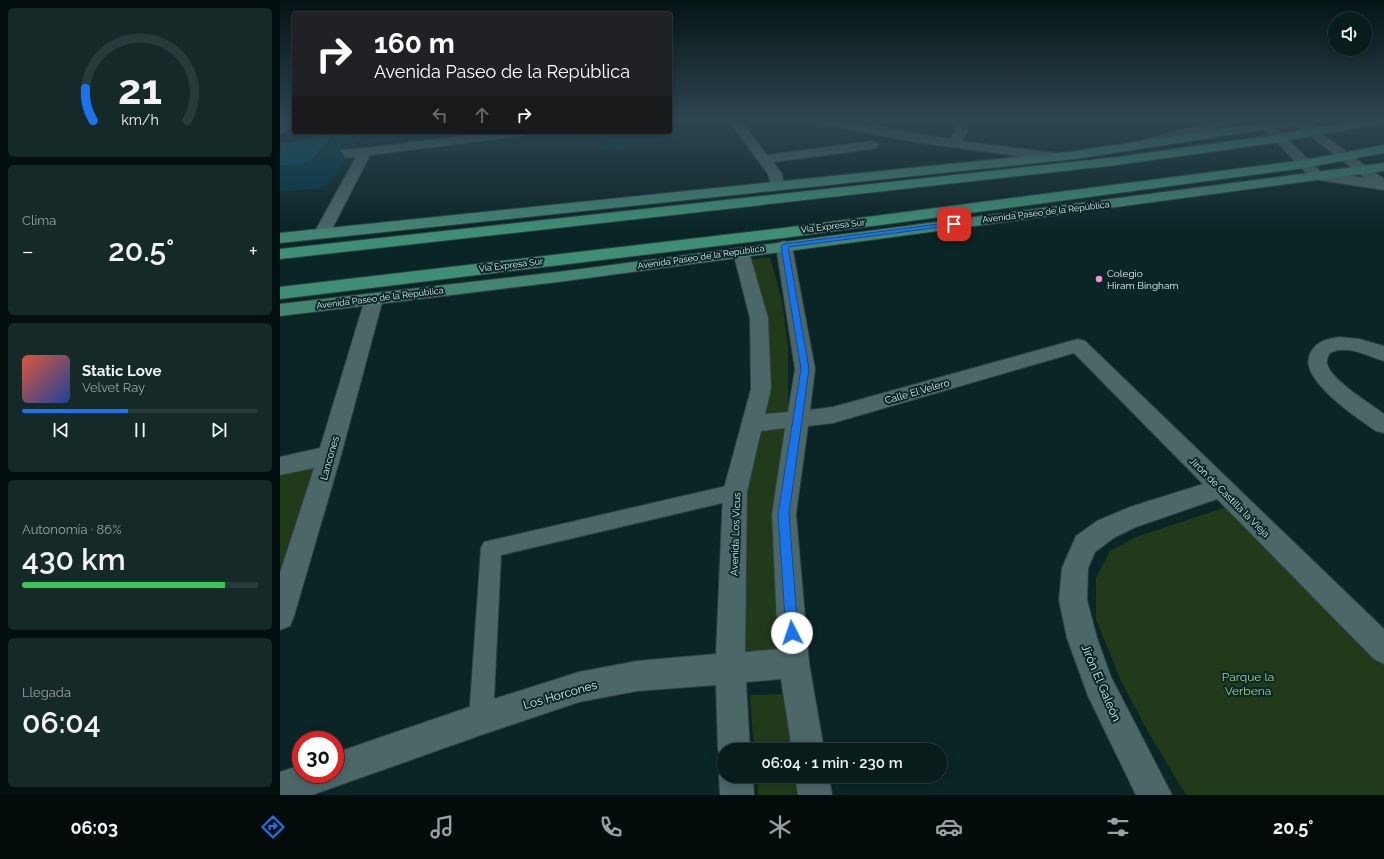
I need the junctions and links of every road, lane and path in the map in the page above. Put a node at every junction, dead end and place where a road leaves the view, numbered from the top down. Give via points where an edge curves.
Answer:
1 (303, 157) edge
2 (362, 157) edge
3 (780, 157) edge
4 (1054, 157) edge
5 (1145, 157) edge
6 (1298, 157) edge
7 (1344, 157) joint
8 (280, 159) edge
9 (764, 159) joint
10 (1024, 159) junction
11 (1304, 164) junction
12 (1384, 167) edge
13 (1362, 170) junction
14 (1317, 176) junction
15 (911, 182) junction
16 (777, 185) junction
17 (1384, 186) edge
18 (322, 233) junction
19 (280, 238) edge
20 (784, 246) junction
21 (741, 252) junction
22 (280, 254) edge
23 (280, 293) edge
24 (374, 299) junction
25 (280, 310) edge
26 (1078, 344) joint
27 (1384, 354) edge
28 (797, 419) junction
29 (753, 424) junction
30 (1384, 425) edge
31 (330, 455) junction
32 (280, 466) edge
33 (1220, 488) junction
34 (735, 492) junction
35 (280, 616) edge
36 (1384, 649) edge
37 (794, 663) junction
38 (730, 668) junction
39 (481, 719) junction
40 (734, 743) edge
41 (807, 743) edge
42 (344, 767) edge
43 (298, 783) edge
44 (736, 783) edge
45 (813, 783) edge
46 (280, 789) edge
47 (737, 795) edge
48 (815, 795) edge
49 (1155, 795) edge

1 - 8 street
2 - 18 street
3 - 9 street
4 - 10 main road
5 - 15 highway
6 - 11 street
7 - 11 highway, Via Expresa Sur
7 - 13 street
9 - 16 street via 775,174
10 - 15 highway
10 - 16 main road
11 - 14 street
11 - 23 highway, Via Expresa Sur via 782,233
12 - 13 main road, Avenida Paseo de la República
13 - 14 main road, Avenida Paseo de la República
13 - 17 street
14 - 17 street
14 - 20 main road, Avenida Paseo de la República
15 - 22 highway
16 - 18 main road
18 - 19 main road
20 - 21 main road, Avenida Paseo de la República
20 - 28 street via 805,369
21 - 24 main road, Avenida Paseo de la República
21 - 29 street, Avenida Los Vicus via 759,318 761,389
24 - 25 main road, Avenida Paseo de la República
24 - 31 street, Lancones
26 - 28 street, Calle El Velero via 833,415
26 - 33 street, Jirón de Castilla la Vieja
27 - 30 street via 1365,347 1336,344 1323,348 1316,360 1319,369 1338,391
28 - 29 street, Calle El Velero
28 - 37 street via 784,514
29 - 34 street, Avenida Los Vicus
31 - 32 street
31 - 35 street, Lancones
33 - 36 street, Jirón de Castilla la Vieja
33 - 49 street, Jirón El Galeón via 1130,518 1106,529 1085,544 1075,568 1073,600 1082,638 1099,685
34 - 38 street, Avenida Los Vicus
34 - 39 street via 491,548
37 - 38 street, Los Horcones
37 - 41 street
38 - 39 street, Los Horcones via 637,676 586,686
38 - 40 street, Avenida Los Vicus
39 - 42 street, Los Horcones
43 - 46 street
44 - 47 street
45 - 48 street

